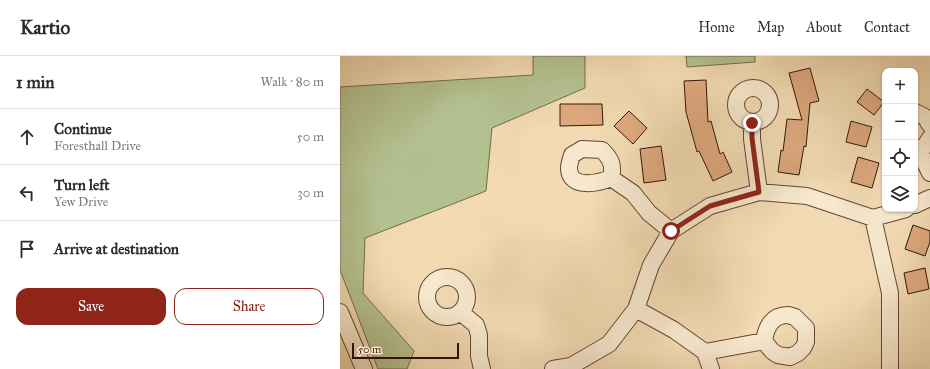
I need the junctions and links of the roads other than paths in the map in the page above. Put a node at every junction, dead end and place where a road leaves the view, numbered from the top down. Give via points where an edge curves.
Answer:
1 (918, 114) edge
2 (752, 123) dead end
3 (930, 125) edge
4 (930, 138) edge
5 (918, 150) edge
6 (918, 152) edge
7 (930, 173) edge
8 (611, 178) dead end
9 (759, 192) junction
10 (930, 198) edge
11 (918, 204) edge
12 (895, 212) edge
13 (873, 218) junction
14 (671, 231) junction
15 (636, 309) junction
16 (340, 312) edge
17 (460, 312) dead end
18 (764, 341) dead end
19 (705, 352) junction
20 (572, 367) edge
21 (364, 369) edge
22 (482, 369) edge
23 (553, 369) edge
24 (711, 369) edge
25 (890, 369) edge

1 - 3 street via 925,117
2 - 9 street
4 - 5 street via 925,146
6 - 7 street
8 - 14 street via 633,193 649,213
9 - 13 street via 807,196
9 - 14 street via 710,206
10 - 11 street
12 - 13 street
13 - 25 street via 890,293
14 - 15 street via 651,265
15 - 19 street via 674,330
15 - 20 street via 609,344
16 - 21 street
17 - 22 street via 476,325
18 - 19 street
19 - 24 street
20 - 23 street

